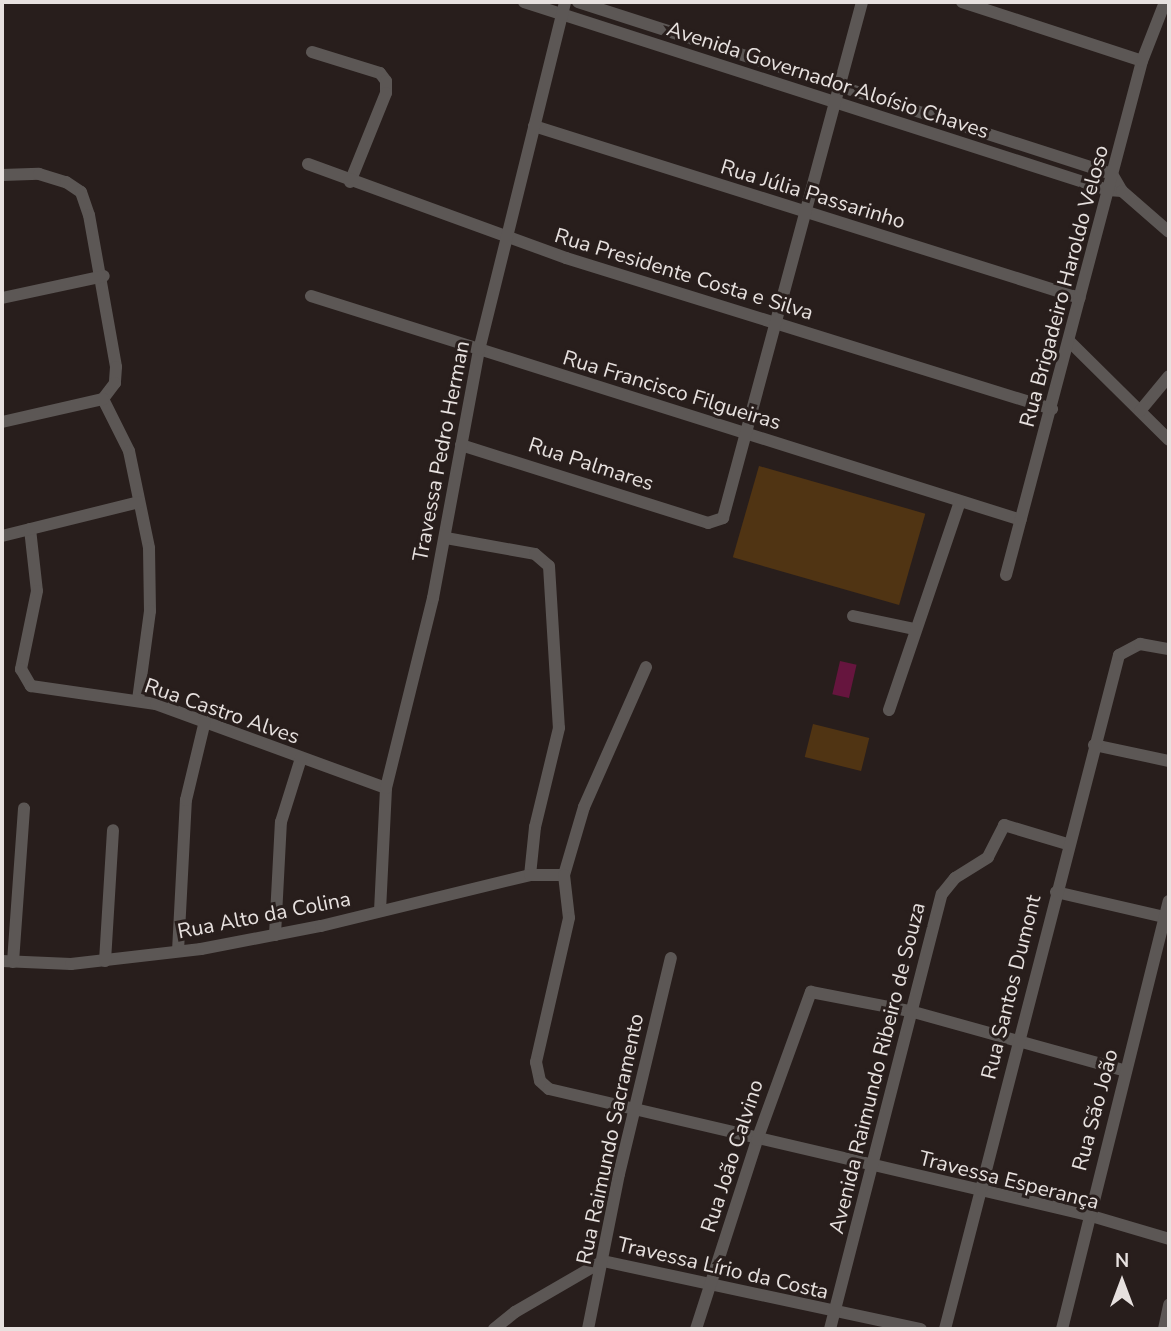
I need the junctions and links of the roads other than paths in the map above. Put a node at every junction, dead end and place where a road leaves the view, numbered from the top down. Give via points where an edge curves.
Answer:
1 (524, 2) edge
2 (578, 2) edge
3 (862, 2) edge
4 (962, 2) edge
5 (563, 8) edge
6 (1164, 8) edge
7 (312, 52) dead end
8 (1142, 61) junction
9 (839, 86) junction
10 (834, 102) junction
11 (534, 126) junction
12 (308, 164) dead end
13 (1112, 174) junction
14 (2, 175) edge
15 (350, 182) junction
16 (1108, 190) junction
17 (1122, 191) junction
18 (807, 212) junction
19 (1169, 232) edge
20 (506, 239) junction
21 (104, 276) junction
22 (311, 296) dead end
23 (2, 298) edge
24 (1080, 298) junction
25 (779, 322) junction
26 (1070, 342) junction
27 (479, 350) junction
28 (1169, 376) edge
29 (103, 399) junction
30 (1052, 409) junction
31 (1140, 411) junction
32 (2, 422) edge
33 (748, 434) junction
34 (1169, 440) edge
35 (461, 444) junction
36 (139, 502) junction
37 (960, 502) junction
38 (1021, 520) junction
39 (30, 529) junction
40 (2, 536) edge
41 (446, 538) junction
42 (1006, 575) dead end
43 (853, 616) dead end
44 (914, 629) junction
45 (1169, 649) edge
46 (646, 667) dead end
47 (138, 700) junction
48 (889, 710) dead end
49 (205, 721) junction
50 (1094, 744) junction
51 (301, 758) junction
52 (1169, 761) edge
53 (387, 788) junction
54 (24, 808) dead end
55 (113, 830) dead end
56 (1067, 844) junction
57 (564, 875) junction
58 (530, 876) junction
59 (1056, 892) junction
60 (1169, 901) edge
61 (380, 911) junction
62 (1167, 918) edge
63 (275, 935) junction
64 (178, 951) junction
65 (671, 958) dead end
66 (105, 961) junction
67 (7, 962) edge
68 (910, 1011) junction
69 (1018, 1039) junction
70 (1125, 1071) junction
71 (635, 1109) junction
72 (757, 1140) junction
73 (872, 1167) junction
74 (979, 1189) junction
75 (1088, 1215) junction
76 (1169, 1239) edge
77 (603, 1261) junction
78 (710, 1285) junction
79 (1169, 1305) edge
80 (834, 1313) junction
81 (494, 1329) edge
82 (588, 1329) edge
83 (696, 1329) edge
84 (830, 1329) edge
85 (921, 1329) edge
86 (945, 1329) edge
87 (1062, 1329) edge
88 (1164, 1329) edge

1 - 5 street, Avenida Governador Aloísio Chaves
2 - 9 street, Avenida Governador Aloísio Chaves
3 - 9 street
4 - 8 street
5 - 10 street, Avenida Governador Aloísio Chaves
5 - 11 street, Travessa Pedro Herman
6 - 8 street, Rua Brigadeiro Haroldo Veloso
7 - 15 street via 380,73 386,81 386,93
8 - 13 street, Rua Brigadeiro Haroldo Veloso
9 - 10 street
9 - 13 street, Avenida Governador Aloísio Chaves
10 - 16 street, Avenida Governador Aloísio Chaves
10 - 18 street
11 - 18 street, Rua Júlia Passarinho
11 - 20 street, Travessa Pedro Herman
12 - 15 street, Rua Presidente Costa e Silva
13 - 16 street, Rua Brigadeiro Haroldo Veloso
13 - 17 street
14 - 21 street via 39,174 80,192
15 - 20 street, Rua Presidente Costa e Silva
16 - 17 street, Avenida Governador Aloísio Chaves
16 - 24 street, Rua Brigadeiro Haroldo Veloso
17 - 19 street
18 - 24 street, Rua Júlia Passarinho
18 - 25 street
20 - 25 street, Rua Presidente Costa e Silva
20 - 27 street, Travessa Pedro Herman
21 - 23 street
21 - 29 street via 116,368 115,383
22 - 27 street, Rua Francisco Filgueiras
24 - 26 street, Rua Brigadeiro Haroldo Veloso
25 - 30 street, Rua Presidente Costa e Silva
25 - 33 street
26 - 30 street, Rua Brigadeiro Haroldo Veloso
26 - 31 street
27 - 33 street, Rua Francisco Filgueiras
27 - 35 street, Travessa Pedro Herman
28 - 31 street
29 - 32 street
29 - 36 street via 130,451
30 - 38 street, Rua Brigadeiro Haroldo Veloso
31 - 34 street
33 - 35 street, Rua Palmares via 725,515 716,523
33 - 37 street, Rua Francisco Filgueiras
35 - 41 street, Travessa Pedro Herman
36 - 39 street
36 - 47 street via 147,532 151,592
37 - 38 street, Rua Francisco Filgueiras
37 - 44 street
38 - 42 street, Rua Brigadeiro Haroldo Veloso
39 - 40 street
39 - 47 street, Rua Castro Alves via 37,591 22,675 37,688
41 - 53 street, Travessa Pedro Herman
41 - 58 street via 535,554 549,566 559,728 535,827
43 - 44 street
44 - 48 street
45 - 50 street, Rua Santos Dumont via 1140,644 1119,655
46 - 57 street via 584,807
47 - 49 street, Rua Castro Alves
49 - 51 street, Rua Castro Alves
49 - 64 street via 186,800
50 - 52 street
50 - 56 street, Rua Santos Dumont
51 - 53 street, Rua Castro Alves
51 - 63 street via 281,822
53 - 61 street, Travessa Pedro Herman
54 - 67 street
55 - 66 street
56 - 59 street, Rua Santos Dumont
56 - 68 street, Avenida Raimundo Ribeiro de Souza via 1014,824 1002,825 991,854 955,878 942,894
57 - 58 street, Rua Alto da Colina
57 - 71 street, Travessa Esperança via 569,918 536,1066 543,1086
58 - 61 street, Rua Alto da Colina
59 - 62 street
59 - 69 street, Rua Santos Dumont
60 - 62 street, Rua São João
61 - 63 street, Rua Alto da Colina
62 - 70 street, Rua São João
63 - 64 street, Rua Alto da Colina
64 - 66 street, Rua Alto da Colina
65 - 71 street, Rua Raimundo Sacramento
66 - 67 street, Rua Alto da Colina
68 - 69 street
68 - 72 street, Rua João Calvino via 815,991 807,996
68 - 73 street, Avenida Raimundo Ribeiro de Souza
69 - 70 street
69 - 74 street, Rua Santos Dumont
70 - 75 street, Rua São João
71 - 72 street, Travessa Esperança
71 - 77 street, Rua Raimundo Sacramento
72 - 73 street, Travessa Esperança
72 - 78 street, Rua João Calvino
73 - 74 street, Travessa Esperança
73 - 80 street, Avenida Raimundo Ribeiro de Souza
74 - 75 street, Travessa Esperança
74 - 86 street, Rua Santos Dumont
75 - 76 street, Travessa Esperança
75 - 87 street, Rua São João
77 - 78 street, Travessa Lírio da Costa
77 - 81 street, Travessa Lírio da Costa
77 - 82 street, Rua Raimundo Sacramento
78 - 80 street, Travessa Lírio da Costa
78 - 83 street, Rua João Calvino
79 - 88 street
80 - 84 street, Avenida Raimundo Ribeiro de Souza
80 - 85 street, Travessa Lírio da Costa

